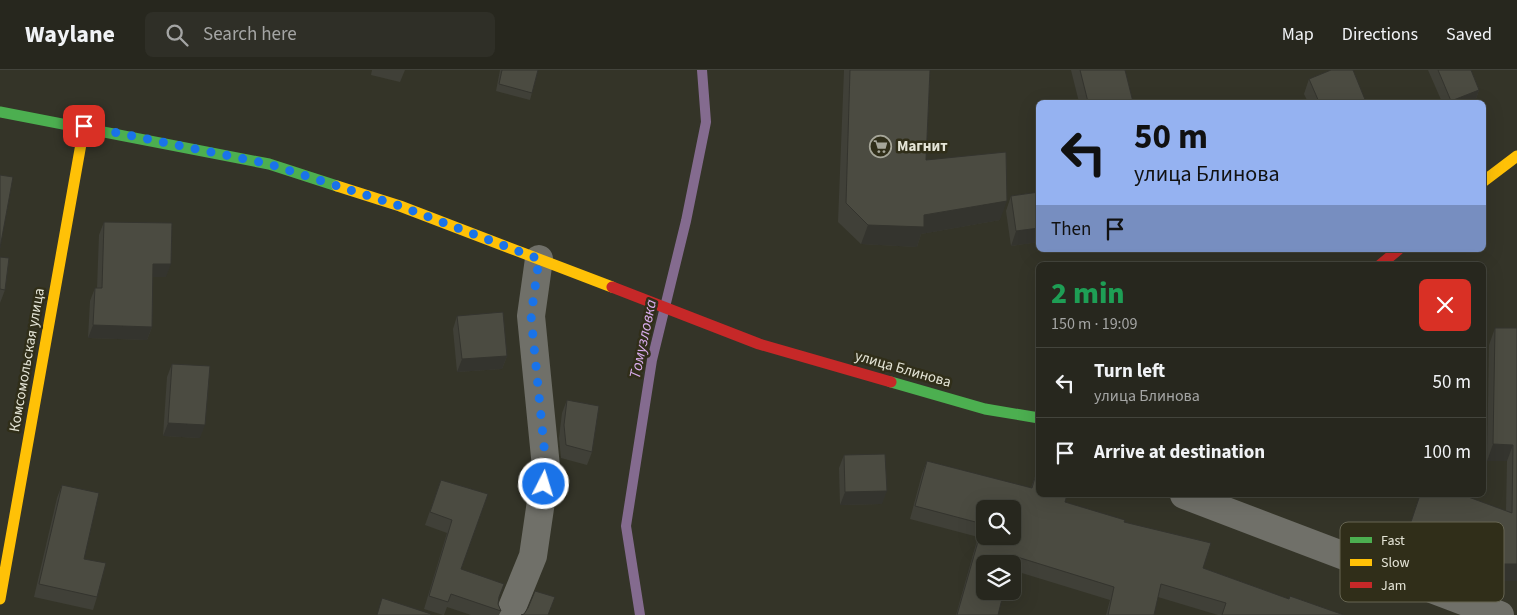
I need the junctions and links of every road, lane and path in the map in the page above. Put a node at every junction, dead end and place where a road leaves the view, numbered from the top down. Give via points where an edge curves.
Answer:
1 (0, 112) edge
2 (84, 126) junction
3 (1517, 156) edge
4 (1486, 179) edge
5 (1396, 252) edge
6 (539, 259) junction
7 (1384, 262) edge
8 (1036, 418) edge
9 (1189, 497) edge
10 (1340, 554) edge
11 (0, 599) edge
12 (1466, 602) edge
13 (509, 615) edge
14 (1500, 615) edge

1 - 2 main road
2 - 6 main road via 269,164 400,206
2 - 11 main road, Комсомольская улица
3 - 4 main road
5 - 7 main road
6 - 8 main road, улица Блинова via 759,344 985,409
6 - 13 street via 531,316 546,466 533,556
9 - 10 street
12 - 14 street

